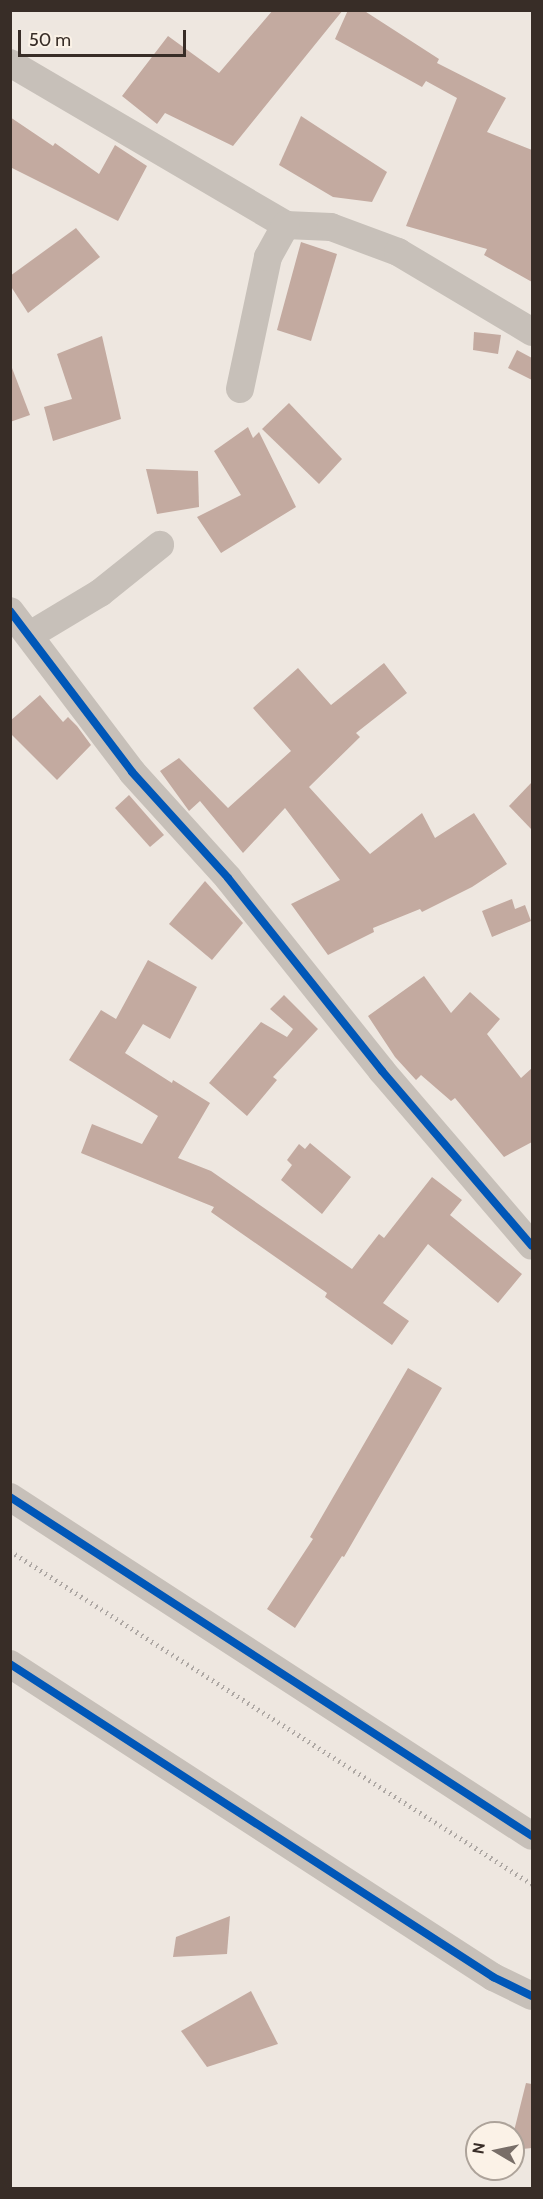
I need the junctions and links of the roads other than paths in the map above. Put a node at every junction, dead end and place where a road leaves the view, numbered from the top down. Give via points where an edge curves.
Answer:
1 (10, 63) edge
2 (286, 225) junction
3 (532, 332) edge
4 (240, 388) dead end
5 (160, 545) dead end
6 (10, 611) edge
7 (30, 635) junction
8 (532, 1246) edge
9 (10, 1497) edge
10 (10, 1664) edge
11 (532, 1836) edge
12 (532, 1996) edge

1 - 2 street
2 - 3 street via 331,227 398,252
2 - 4 street via 268,257
5 - 7 street via 100,593
6 - 7 street
7 - 8 street via 132,772 228,878 382,1071
9 - 11 street
10 - 12 street via 493,1977

